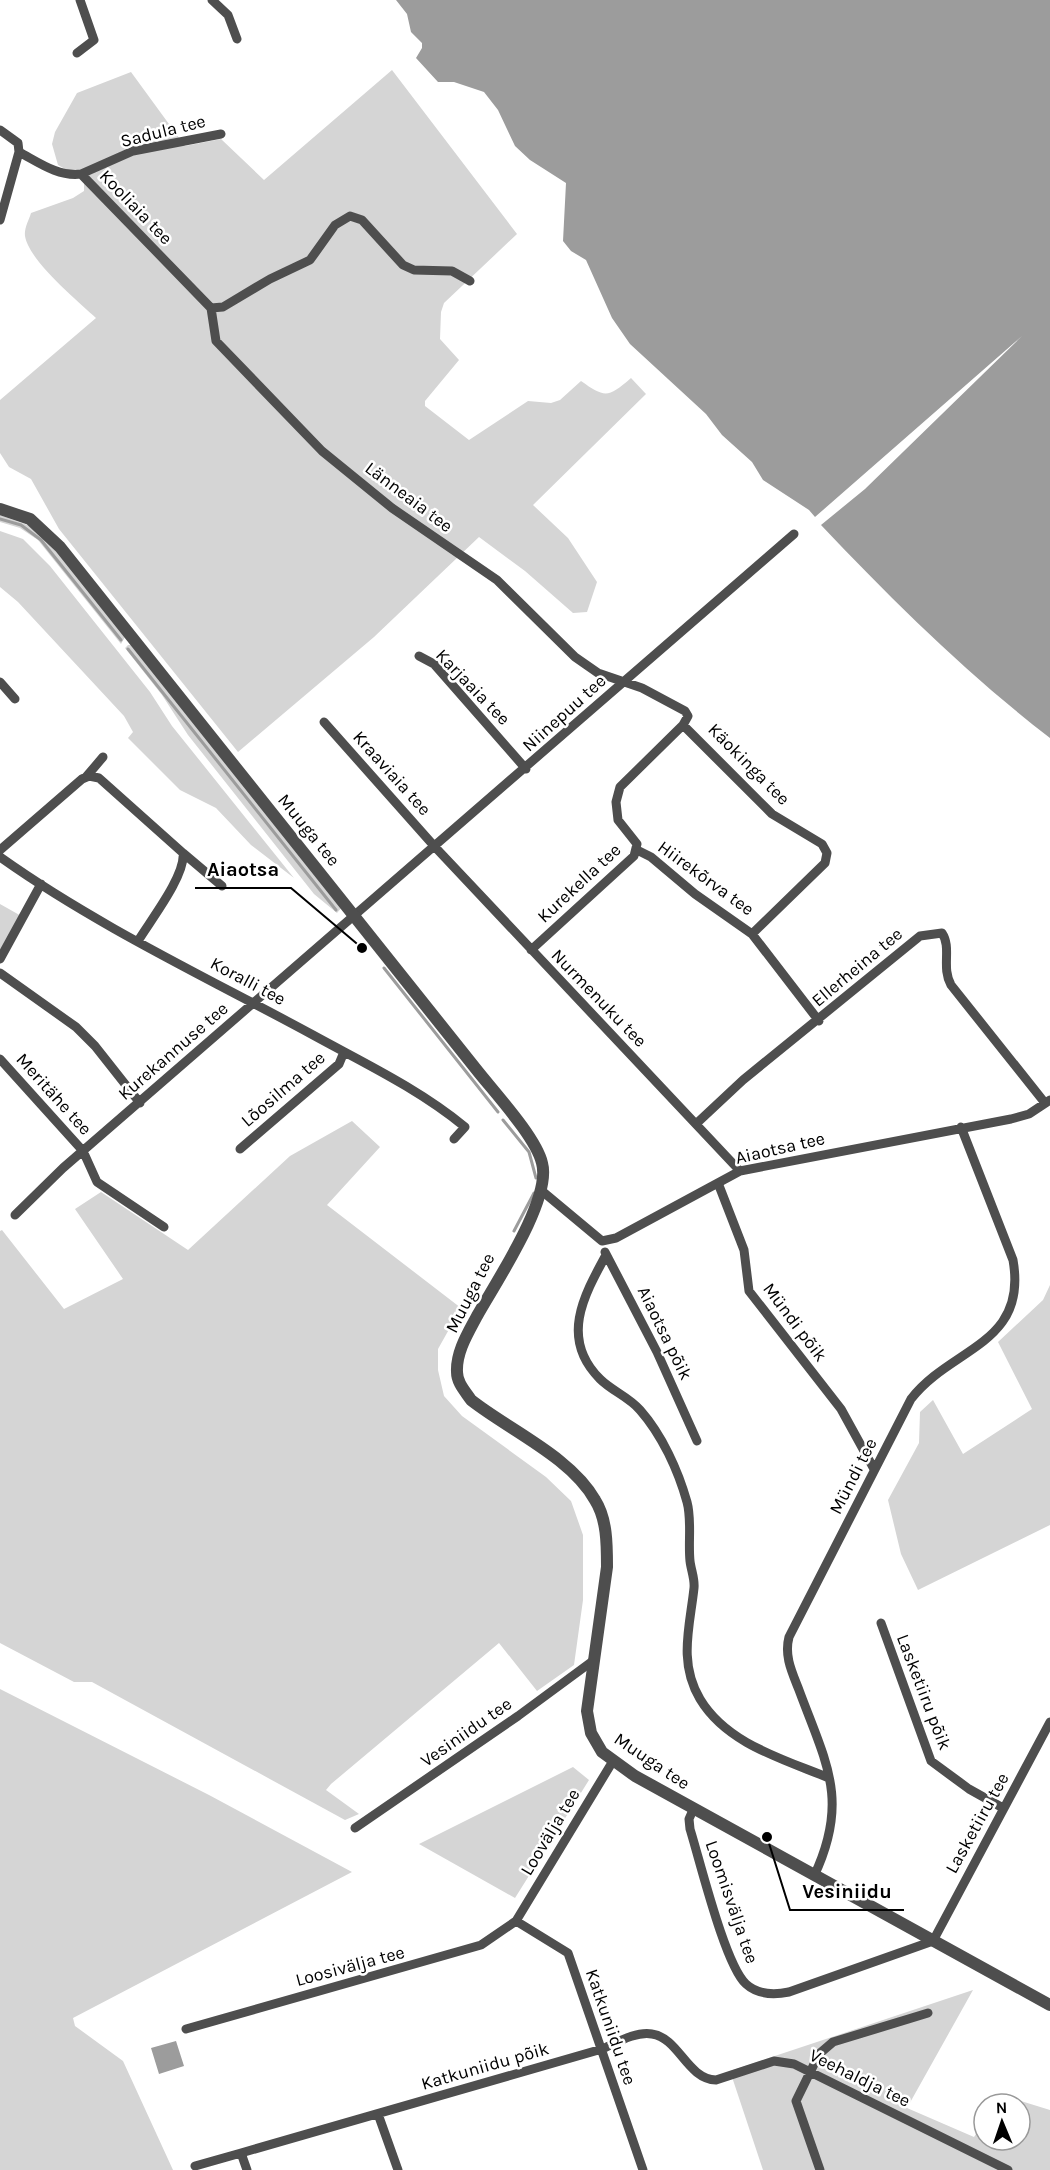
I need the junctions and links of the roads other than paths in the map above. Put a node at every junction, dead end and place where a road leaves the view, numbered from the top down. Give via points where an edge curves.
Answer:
1 (80, 0) edge
2 (212, 0) edge
3 (237, 39) dead end
4 (77, 53) dead end
5 (0, 130) edge
6 (221, 134) dead end
7 (19, 152) junction
8 (81, 174) junction
9 (0, 220) edge
10 (470, 281) dead end
11 (211, 308) junction
12 (0, 509) edge
13 (794, 534) dead end
14 (419, 656) dead end
15 (0, 682) edge
16 (622, 682) junction
17 (15, 699) dead end
18 (324, 722) dead end
19 (683, 725) junction
20 (103, 757) dead end
21 (526, 768) junction
22 (86, 777) junction
23 (435, 847) junction
24 (0, 850) edge
25 (637, 850) junction
26 (183, 853) junction
27 (0, 857) edge
28 (41, 884) junction
29 (222, 886) dead end
30 (354, 915) junction
31 (752, 934) junction
32 (138, 941) junction
33 (531, 950) junction
34 (0, 959) edge
35 (0, 973) edge
36 (253, 1003) junction
37 (819, 1021) junction
38 (344, 1052) junction
39 (0, 1059) edge
40 (1047, 1101) edge
41 (140, 1103) junction
42 (697, 1123) junction
43 (961, 1127) junction
44 (453, 1138) dead end
45 (240, 1149) dead end
46 (83, 1151) junction
47 (740, 1171) junction
48 (718, 1183) junction
49 (542, 1191) junction
50 (15, 1215) dead end
51 (164, 1227) dead end
52 (602, 1241) junction
53 (606, 1255) junction
54 (697, 1441) dead end
55 (874, 1469) junction
56 (881, 1623) dead end
57 (594, 1660) junction
58 (1050, 1722) edge
59 (613, 1761) junction
60 (829, 1778) junction
61 (1003, 1808) junction
62 (693, 1810) junction
63 (355, 1828) dead end
64 (814, 1876) junction
65 (516, 1921) junction
66 (933, 1941) junction
67 (1050, 2005) edge
68 (928, 2013) dead end
69 (186, 2029) dead end
70 (602, 2049) junction
71 (809, 2071) junction
72 (378, 2114) junction
73 (241, 2153) junction
74 (195, 2166) dead end
75 (247, 2170) edge
76 (398, 2170) edge
77 (643, 2170) edge
78 (820, 2170) edge
79 (1008, 2170) edge

1 - 4 street via 94,40
2 - 3 street via 228,15
5 - 7 street, Kooliaia tee via 18,143
6 - 8 street, Sadula tee via 133,151
7 - 8 street, Kooliaia tee via 52,170
7 - 9 street
8 - 11 street, Kooliaia tee
10 - 11 street via 452,271 414,270 362,220 350,216 335,225 310,260 224,307
11 - 16 street, Länneaia tee via 216,341 322,451 392,508 497,580 575,657 598,673
12 - 30 street, Muuga tee via 30,519 60,547
13 - 16 street, Niinepuu tee
14 - 21 street, Karjaaia tee via 434,664
15 - 17 street
16 - 19 street, Käokinga tee via 685,711 688,716
16 - 21 street, Niinepuu tee
18 - 23 street, Kraaviaia tee
19 - 25 street, Kurekella tee via 620,787 616,802 618,820 632,836
19 - 31 street, Käokinga tee via 772,814 822,844 827,853 825,863
20 - 22 street
21 - 23 street, Niinepuu tee
22 - 24 street
22 - 26 street via 99,778
23 - 30 street, Niinepuu tee
23 - 33 street, Nurmenuku tee
25 - 31 street, Hiirekõrva tee
25 - 33 street, Kurekella tee
26 - 29 street
26 - 32 street via 172,885
27 - 28 street, Koralli tee
28 - 32 street, Koralli tee
28 - 34 street
30 - 36 street, Kurekannuse tee
30 - 49 street, Muuga tee via 535,1146 543,1166
31 - 37 street, Hiirekõrva tee
32 - 36 street, Koralli tee
33 - 42 street, Nurmenuku tee
35 - 41 street via 76,1027
36 - 38 street, Koralli tee
36 - 41 street, Kurekannuse tee
37 - 40 street, Ellerheina tee via 920,936 942,933 946,942 945,974 951,986
37 - 42 street, Ellerheina tee via 743,1080
38 - 44 street, Koralli tee via 400,1083 465,1127
38 - 45 street, Lõosilma tee via 339,1064
39 - 46 street, Meritähe tee
40 - 43 street, Aiaotsa tee via 1029,1114
41 - 46 street, Kurekannuse tee
42 - 47 street, Nurmenuku tee
43 - 47 street, Aiaotsa tee
43 - 55 street, Mündi tee via 1013,1260 1016,1278 1008,1317 972,1351 921,1386 910,1399
46 - 50 street, Kurekannuse tee
46 - 51 street, Meritähe tee via 96,1182
47 - 48 street, Aiaotsa tee
48 - 52 street, Aiaotsa tee via 616,1238
48 - 55 street, Mündi põik via 744,1250 749,1291 842,1409
49 - 52 street
49 - 57 street, Muuga tee via 467,1335 457,1373 471,1400 579,1476 596,1500 607,1547
52 - 53 street, Aiaotsa põik
53 - 54 street, Aiaotsa põik via 652,1342
53 - 60 street via 582,1304 578,1341 591,1369 638,1408 661,1438 687,1504 695,1586 687,1629 688,1661 698,1696 720,1724 749,1744
55 - 60 street, Mündi tee via 787,1645 791,1669
56 - 61 street, Lasketiiru põik via 930,1761
57 - 59 street, Muuga tee via 589,1725 602,1752
57 - 63 street, Vesiniidu tee
58 - 61 street, Lasketiiru tee
59 - 62 street, Muuga tee
59 - 65 street, Loovälja tee
60 - 64 street, Mündi tee via 833,1820 825,1853
61 - 66 street, Lasketiiru tee
62 - 64 street, Muuga tee
62 - 66 street, Loomisvälja tee via 690,1828 718,1922 734,1968 752,1989 763,1994 789,1992
64 - 66 street, Muuga tee
65 - 69 street, Loosivälja tee via 469,1950
65 - 70 street, Katkuniidu tee via 568,1953
66 - 67 street, Muuga tee
68 - 71 street via 833,2042 819,2054
70 - 71 street, Veehaldja tee via 651,2034 665,2040 708,2080 774,2061
70 - 72 street, Katkuniidu põik
70 - 77 street, Katkuniidu tee
71 - 78 street via 796,2101
71 - 79 street, Veehaldja tee
72 - 73 street, Katkuniidu põik
72 - 76 street
73 - 74 street, Katkuniidu põik
73 - 75 street

